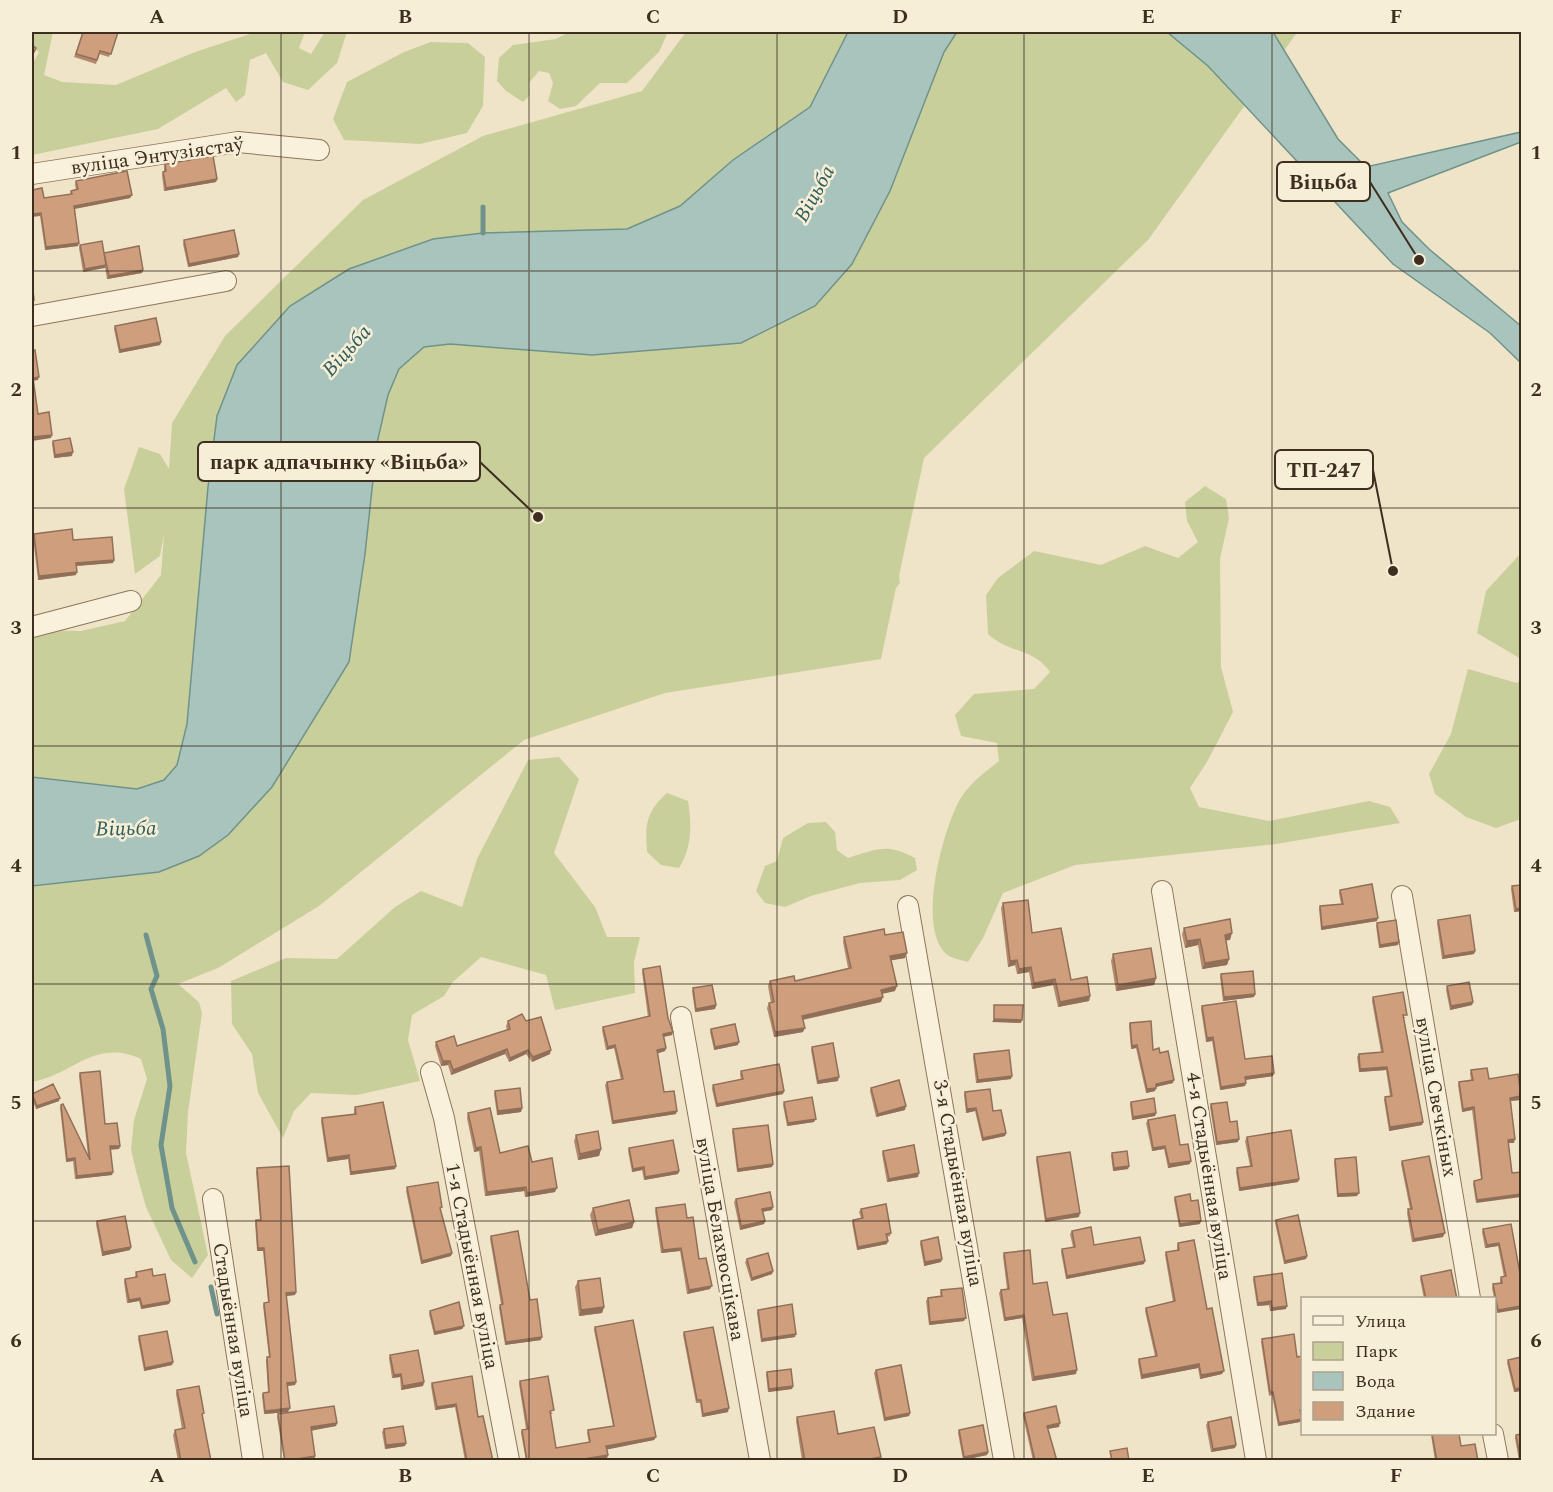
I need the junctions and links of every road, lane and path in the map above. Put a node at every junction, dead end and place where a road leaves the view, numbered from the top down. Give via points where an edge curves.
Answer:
1 (319, 150) dead end
2 (32, 174) edge
3 (226, 281) dead end
4 (32, 316) edge
5 (131, 600) dead end
6 (32, 627) edge
7 (1162, 891) dead end
8 (1402, 896) dead end
9 (908, 906) dead end
10 (681, 1017) dead end
11 (431, 1071) dead end
12 (213, 1199) dead end
13 (1470, 1297) edge
14 (1493, 1435) edge
15 (253, 1461) edge
16 (509, 1461) edge
17 (760, 1461) edge
18 (1004, 1461) edge
19 (1256, 1461) edge
20 (1498, 1461) edge

1 - 2 street, вуліца Энтузіястаў via 238,142
3 - 4 street
5 - 6 street
7 - 19 street, 4-я Стадыённая вуліца
8 - 13 street, вуліца Свечкіных
9 - 18 street, 3-я Стадыённая вуліца
10 - 17 street, вуліца Белахвосцікава
11 - 16 street, 1-я Стадыённая вуліца via 444,1118
12 - 15 street, Стадыённая вуліца
14 - 20 street

